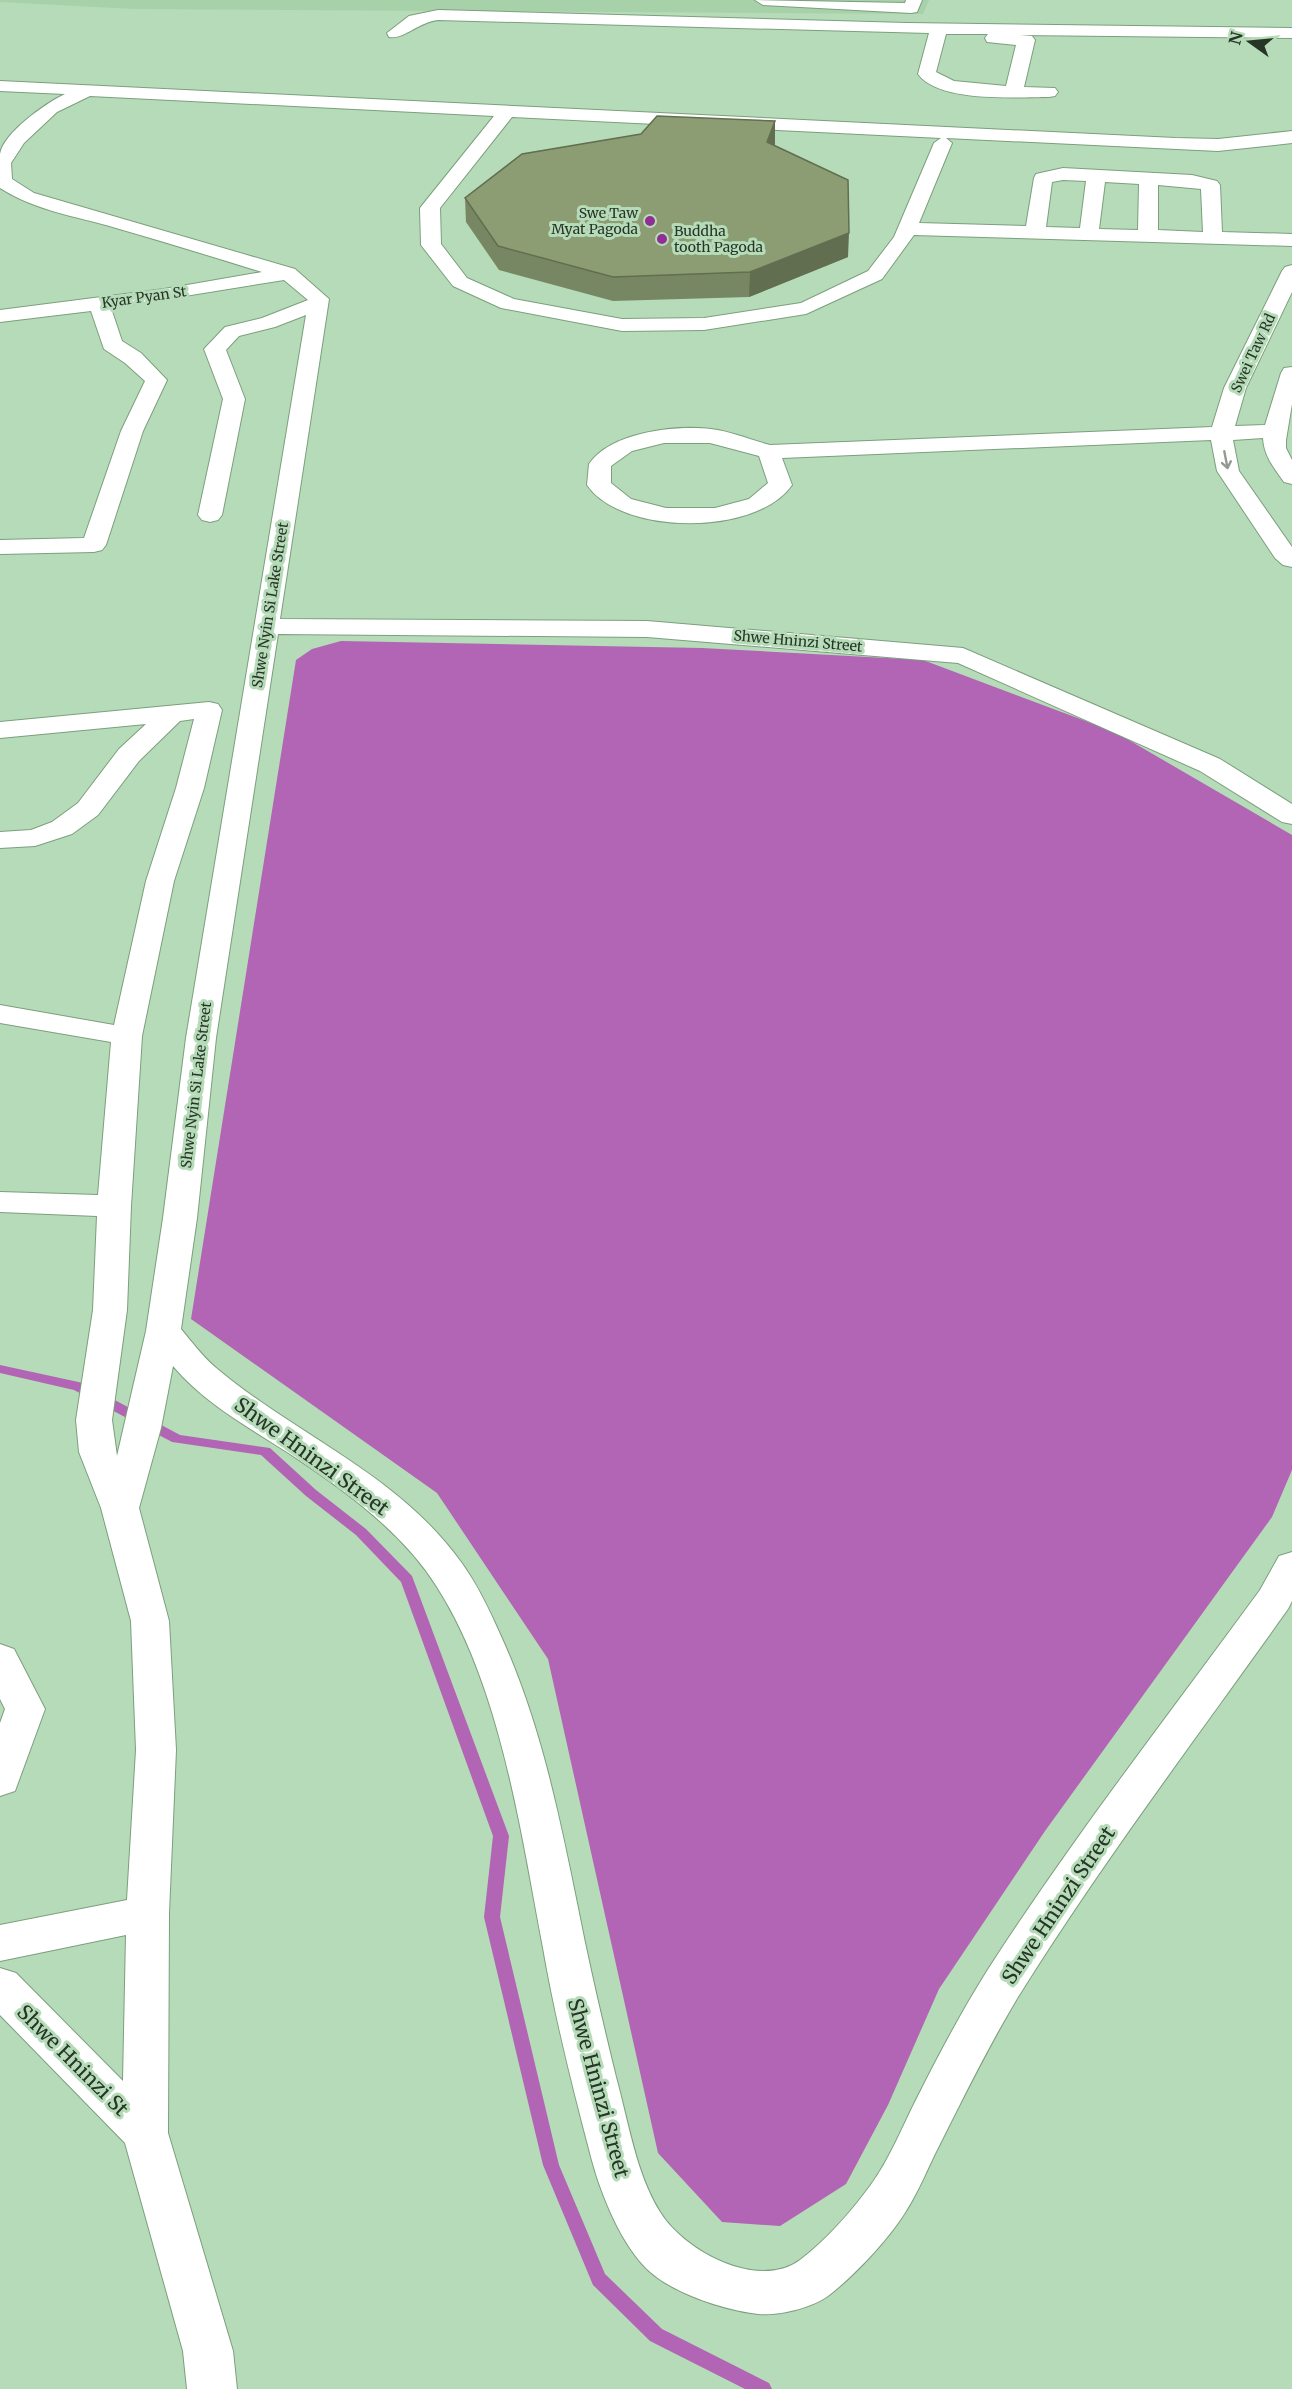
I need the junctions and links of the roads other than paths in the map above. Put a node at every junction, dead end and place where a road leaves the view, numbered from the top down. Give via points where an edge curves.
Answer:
1 (763, 0) edge
2 (914, 0) edge
3 (939, 28) junction
4 (395, 33) dead end
5 (1292, 33) edge
6 (974, 38) dead end
7 (0, 87) edge
8 (1014, 90) junction
9 (1049, 92) dead end
10 (80, 93) junction
11 (504, 115) junction
12 (1292, 136) edge
13 (943, 143) junction
14 (1286, 152) edge
15 (1096, 176) junction
16 (1149, 179) junction
17 (907, 229) junction
18 (1035, 232) junction
19 (1089, 234) junction
20 (1148, 236) junction
21 (1214, 238) junction
22 (1292, 240) edge
23 (288, 273) junction
24 (1291, 275) edge
25 (319, 303) junction
26 (99, 304) junction
27 (0, 316) edge
28 (1292, 373) edge
29 (1276, 431) junction
30 (1221, 434) junction
31 (769, 452) junction
32 (1292, 477) edge
33 (210, 514) dead end
34 (1292, 521) edge
35 (1264, 524) junction
36 (0, 547) edge
37 (1292, 560) edge
38 (267, 626) junction
39 (171, 715) junction
40 (0, 730) edge
41 (1292, 816) edge
42 (0, 840) edge
43 (0, 1014) edge
44 (127, 1036) junction
45 (0, 1202) edge
46 (114, 1206) junction
47 (163, 1330) junction
48 (120, 1508) junction
49 (1292, 1566) edge
50 (0, 1659) edge
51 (0, 1780) edge
52 (148, 1913) junction
53 (0, 1943) edge
54 (0, 1986) edge
55 (145, 2133) junction
56 (212, 2389) edge

1 - 2 street via 911,8
3 - 4 street via 438,15 411,20
3 - 5 street
3 - 8 street via 927,74 934,81 966,88
6 - 8 street via 1026,40
7 - 10 street
8 - 9 street
10 - 11 street
10 - 23 street via 51,108 17,140 2,163 3,181 27,197 56,207
11 - 12 street via 1174,144 1218,145
11 - 13 street
11 - 17 street via 430,208 431,245 460,282 508,304 622,325 705,324 806,308 875,275
13 - 14 street via 1171,154
13 - 17 street
15 - 16 street
15 - 18 street via 1063,174 1043,178
15 - 19 street
16 - 20 street
16 - 21 street via 1210,185
17 - 18 street
18 - 19 street
19 - 20 street
20 - 21 street
21 - 22 street
23 - 25 street
23 - 26 street, Kyar Pyan St
24 - 30 street, Swei Taw Rd via 1235,388
25 - 33 street via 268,323 232,331 215,349 234,399
25 - 38 street, Shwe Nyin Si Lake Street
26 - 27 street, Kyar Pyan St
26 - 36 street via 112,344 133,357 156,380 132,431 94,545
28 - 29 street
29 - 30 street
29 - 32 street via 1275,449
30 - 31 street
30 -> 35 street, Swei Taw Rd via 1228,471
31 - 31 street via 711,436 664,436 624,446 600,464 599,485 623,504 634,507 666,515 716,515 757,504 780,485
34 - 35 street
35 - 37 street, Swei Taw Rd
38 - 41 street, Shwe Hninzi Street via 647,629 963,656 1210,765
38 - 47 street, Shwe Nyin Si Lake Street via 201,1038
39 - 40 street
39 - 42 street via 129,755 88,809 62,828 35,838
39 - 44 street via 209,710 158,892
43 - 44 street
44 - 46 street
45 - 46 street
46 - 48 street via 110,1310 94,1420 97,1452
47 - 48 street, Shwe Nyin Si Lake Street via 143,1428
47 - 49 street, Shwe Hninzi Street via 198,1372 376,1497 414,1532 468,1606 496,1668 535,1799 573,1993 615,2161 640,2223 663,2253 690,2272 736,2288 764,2293 805,2285 837,2259 889,2198 999,1990 1046,1917 1274,1599
48 - 52 street via 150,1621 156,1750
50 - 51 street via 25,1709
52 - 53 street
52 - 55 street
54 - 55 street, Shwe Hninzi St
55 - 56 street via 208,2351

